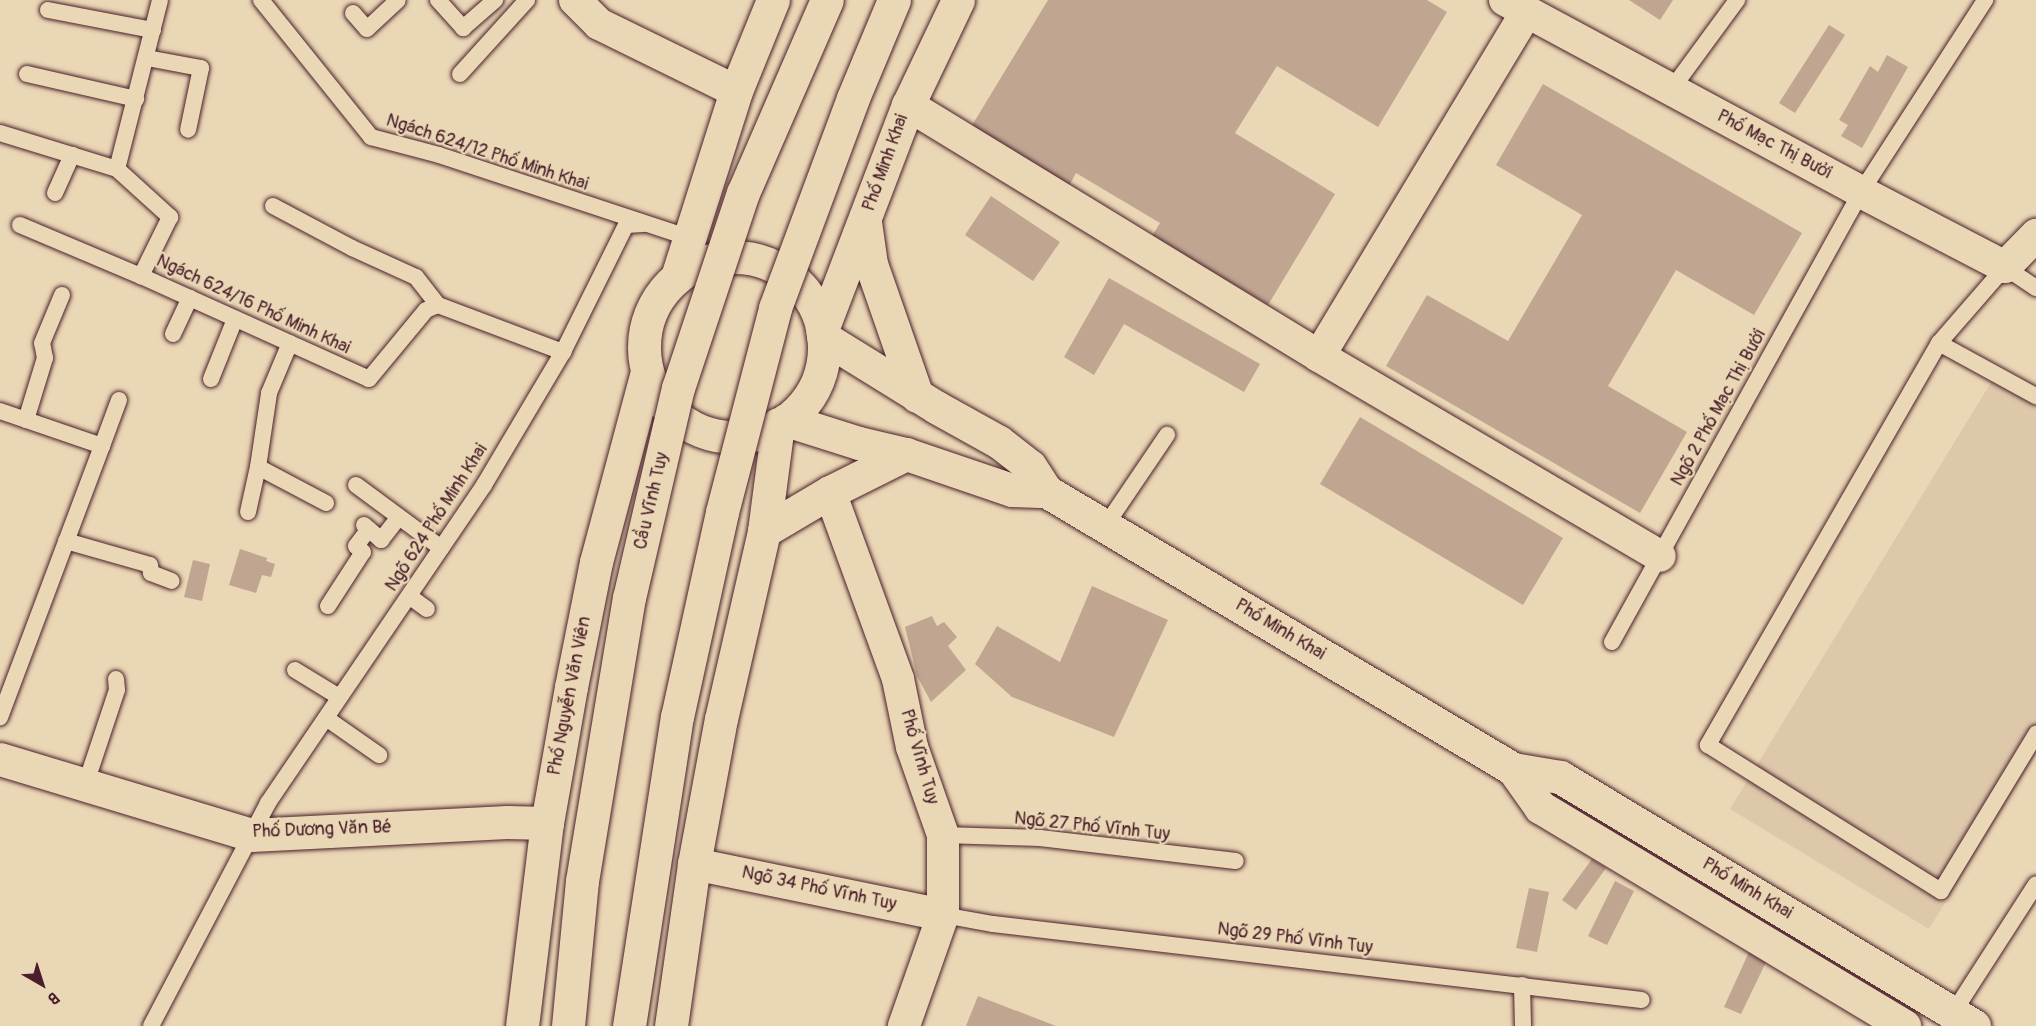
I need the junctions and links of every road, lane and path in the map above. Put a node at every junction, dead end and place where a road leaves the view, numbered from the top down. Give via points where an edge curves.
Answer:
1 (160, 0) edge
2 (261, 0) edge
3 (398, 0) edge
4 (438, 0) edge
5 (495, 0) edge
6 (527, 0) edge
7 (575, 0) edge
8 (773, 0) edge
9 (827, 0) edge
10 (894, 0) edge
11 (958, 0) edge
12 (1737, 0) edge
13 (1985, 0) edge
14 (1516, 7) edge
15 (48, 10) dead end
16 (353, 13) dead end
17 (153, 30) junction
18 (147, 58) junction
19 (27, 74) dead end
20 (460, 74) dead end
21 (1671, 90) junction
22 (736, 92) junction
23 (136, 99) junction
24 (908, 105) junction
25 (188, 130) dead end
26 (0, 133) edge
27 (72, 155) junction
28 (117, 169) junction
29 (1861, 192) junction
30 (56, 193) dead end
31 (273, 206) dead end
32 (865, 222) junction
33 (643, 224) junction
34 (20, 225) dead end
35 (2036, 235) edge
36 (690, 238) junction
37 (2004, 267) junction
38 (141, 276) junction
39 (677, 277) junction
40 (2036, 288) edge
41 (62, 295) dead end
42 (190, 298) junction
43 (438, 305) junction
44 (235, 319) junction
45 (173, 334) dead end
46 (822, 334) junction
47 (290, 343) junction
48 (1939, 344) junction
49 (563, 352) junction
50 (1319, 356) junction
51 (647, 372) junction
52 (211, 379) dead end
53 (917, 396) junction
54 (2036, 396) edge
55 (119, 400) dead end
56 (0, 411) edge
57 (26, 420) junction
58 (782, 422) junction
59 (1167, 435) dead end
60 (102, 446) junction
61 (906, 454) junction
62 (258, 467) junction
63 (356, 486) dead end
64 (1046, 491) junction
65 (830, 492) junction
66 (326, 503) dead end
67 (248, 512) dead end
68 (399, 517) junction
69 (1106, 525) junction
70 (764, 531) junction
71 (66, 541) junction
72 (441, 548) junction
73 (1660, 556) junction
74 (172, 581) dead end
75 (408, 596) junction
76 (328, 606) dead end
77 (427, 609) dead end
78 (1612, 642) dead end
79 (295, 670) dead end
80 (116, 679) dead end
81 (339, 698) junction
82 (0, 718) edge
83 (326, 718) junction
84 (2036, 734) edge
85 (379, 755) dead end
86 (0, 759) edge
87 (1513, 769) junction
88 (85, 786) junction
89 (547, 823) junction
90 (251, 835) junction
91 (943, 835) junction
92 (1236, 861) dead end
93 (694, 864) junction
94 (2036, 884) edge
95 (943, 915) junction
96 (1522, 985) junction
97 (1642, 1000) dead end
98 (1964, 1019) edge
99 (151, 1026) edge
100 (522, 1026) edge
101 (568, 1026) edge
102 (629, 1026) edge
103 (671, 1026) edge
104 (904, 1026) edge
105 (1523, 1026) edge
106 (1904, 1026) edge

1 - 17 lane
2 - 33 lane, Ngách 624/12 Phố Minh Khai via 371,137 439,155
3 - 16 lane via 367,29
4 - 5 lane via 463,28
6 - 20 lane
7 - 22 street via 598,24
8 - 22 main road
9 - 101 main road, Cầu Vĩnh Tuy, bridge via 743,193 678,388 629,598 582,881
10 - 102 main road, bridge via 775,308 722,512 676,717
11 - 24 main road, Phố Minh Khai
12 - 21 lane
13 - 29 lane, Ngõ 2 Phố Mạc Thị Bưởi
14 - 21 street, Phố Mạc Thị Bưởi
14 - 50 street
15 - 17 lane
17 - 18 lane
18 - 23 lane
18 - 25 lane via 201,68
19 - 23 lane
21 - 29 street, Phố Mạc Thị Bưởi
22 - 36 main road
23 - 28 lane
24 - 32 main road, Phố Minh Khai
24 - 50 street
26 - 27 lane, Ngách 624/16 Phố Minh Khai
27 - 28 lane, Ngách 624/16 Phố Minh Khai
27 - 30 lane
28 - 38 lane, Ngách 624/16 Phố Minh Khai via 170,217
29 - 37 street, Phố Mạc Thị Bưởi
29 - 73 lane, Ngõ 2 Phố Mạc Thị Bưởi
31 - 43 lane via 416,277
32 - 46 main road, Phố Minh Khai
32 - 53 main road via 872,264
33 - 36 lane, Ngách 624/12 Phố Minh Khai
33 - 49 lane, Ngõ 624 Phố Minh Khai via 626,225
34 - 38 lane
35 - 37 street
36 - 39 main road
37 - 40 lane
37 - 48 lane
38 - 42 lane, Ngách 624/16 Phố Minh Khai
39 - 46 main road via 702,262 730,256 759,259 784,271 805,291 819,316
39 - 51 main road via 658,298 646,327
41 - 57 lane via 42,343 45,358
42 - 44 lane, Ngách 624/16 Phố Minh Khai
42 - 45 lane
43 - 47 lane, Ngách 624/16 Phố Minh Khai via 426,310 369,379
43 - 49 lane
44 - 47 lane, Ngách 624/16 Phố Minh Khai
44 - 52 lane
46 - 53 main road, Phố Minh Khai
46 - 58 main road via 820,372 808,398
47 - 62 lane via 269,393
48 - 54 lane
48 - 84 lane via 1708,745 1941,891
49 - 72 lane, Ngõ 624 Phố Minh Khai via 484,485
50 - 73 street
51 - 58 main road via 663,405 675,419 697,429 727,436 758,434
51 - 89 main road, Phố Nguyễn Văn Viên via 596,562
53 - 64 main road, Phố Minh Khai via 999,442 1030,466
55 - 60 lane
56 - 57 lane
57 - 60 lane
58 - 61 main road, Phố Minh Khai
58 - 70 main road
59 - 69 lane
60 - 71 lane
61 - 64 main road, Phố Minh Khai via 1012,490
61 - 65 main road
62 - 66 lane
62 - 67 lane
63 - 68 lane
64 - 69 main road, Phố Minh Khai
65 - 70 main road
65 - 91 street, Phố Vĩnh Tuy via 898,679 912,747
68 - 72 lane
68 - 76 lane via 381,540 366,527 356,546 363,552
69 - 87 main road, Phố Minh Khai
70 - 93 main road via 721,719
71 - 74 lane via 150,565 151,573
71 - 82 lane
72 - 75 lane, Ngõ 624 Phố Minh Khai
73 - 78 lane, Ngõ 2 Phố Mạc Thị Bưởi
75 - 77 lane
75 - 81 lane, Ngõ 624 Phố Minh Khai
79 - 81 lane
80 - 88 lane via 117,690
81 - 83 lane, Ngõ 624 Phố Minh Khai
83 - 85 lane
83 - 90 lane, Ngõ 624 Phố Minh Khai
86 - 88 main road, Phố Dương Văn Bé
87 - 98 main road, Phố Minh Khai via 1560,777
87 - 106 main road, Phố Minh Khai via 1540,807
88 - 90 main road, Phố Dương Văn Bé
89 - 90 main road, Phố Dương Văn Bé
89 - 100 main road, Phố Nguyễn Văn Viên
90 - 99 lane, Ngõ 624 Phố Minh Khai
91 - 92 lane, Ngõ 27 Phố Vĩnh Tuy via 1040,838
91 - 95 street, Phố Vĩnh Tuy
93 - 95 street, Ngõ 34 Phố Vĩnh Tuy
93 - 103 main road
94 - 98 lane
95 - 96 lane, Ngõ 29 Phố Vĩnh Tuy
95 - 104 street, Phố Vĩnh Tuy
96 - 97 lane, Ngõ 29 Phố Vĩnh Tuy
96 - 105 lane

